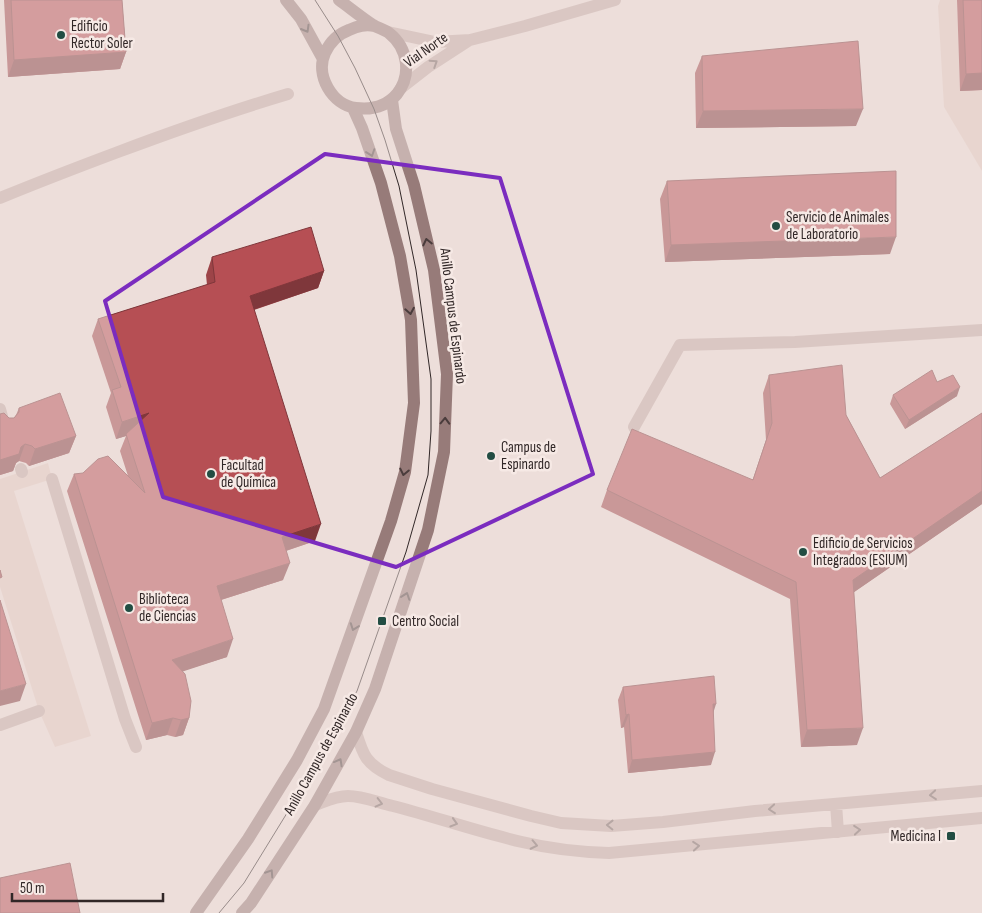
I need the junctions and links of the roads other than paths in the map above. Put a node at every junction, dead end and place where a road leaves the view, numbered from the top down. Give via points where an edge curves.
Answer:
1 (286, 0) edge
2 (339, 0) edge
3 (615, 0) edge
4 (374, 26) junction
5 (388, 32) junction
6 (470, 40) junction
7 (323, 59) junction
8 (401, 88) junction
9 (288, 94) dead end
10 (392, 100) junction
11 (353, 108) junction
12 (0, 198) edge
13 (982, 330) edge
14 (0, 409) edge
15 (5, 427) edge
16 (634, 427) dead end
17 (52, 479) dead end
18 (39, 711) dead end
19 (0, 725) edge
20 (356, 732) junction
21 (136, 747) dead end
22 (982, 791) edge
23 (836, 804) junction
24 (315, 805) junction
25 (982, 818) edge
26 (838, 832) junction
27 (196, 913) edge
28 (242, 913) edge

1 -> 7 main road
2 - 4 main road
3 - 6 street, Vial Norte
4 - 5 main road
4 - 7 main road via 359,25 344,32 332,41
5 - 6 street, Vial Norte via 435,42
5 - 8 main road via 399,43 405,56 407,70
8 -> 6 street, Vial Norte
7 - 11 main road via 325,81 332,94
8 - 10 main road
9 - 12 street via 173,132
10 - 11 main road via 374,109
20 -> 10 main road, Anillo Campus de Espinardo via 375,689 428,530 444,452 447,374 434,270 414,185 396,129
11 -> 27 main road, Anillo Campus de Espinardo via 381,183 400,256 411,320 414,403 405,472 391,521 324,708 297,760 248,839
13 - 16 street via 795,342 680,345
14 - 15 street
17 - 21 street
18 - 19 street
23 -> 20 street via 611,826 560,822 389,775 368,761
24 -> 20 main road, Anillo Campus de Espinardo
22 -> 23 street
23 - 26 street
24 -> 26 street via 350,796 544,847 581,852 609,853
28 -> 24 main road, Anillo Campus de Espinardo
26 -> 25 street

